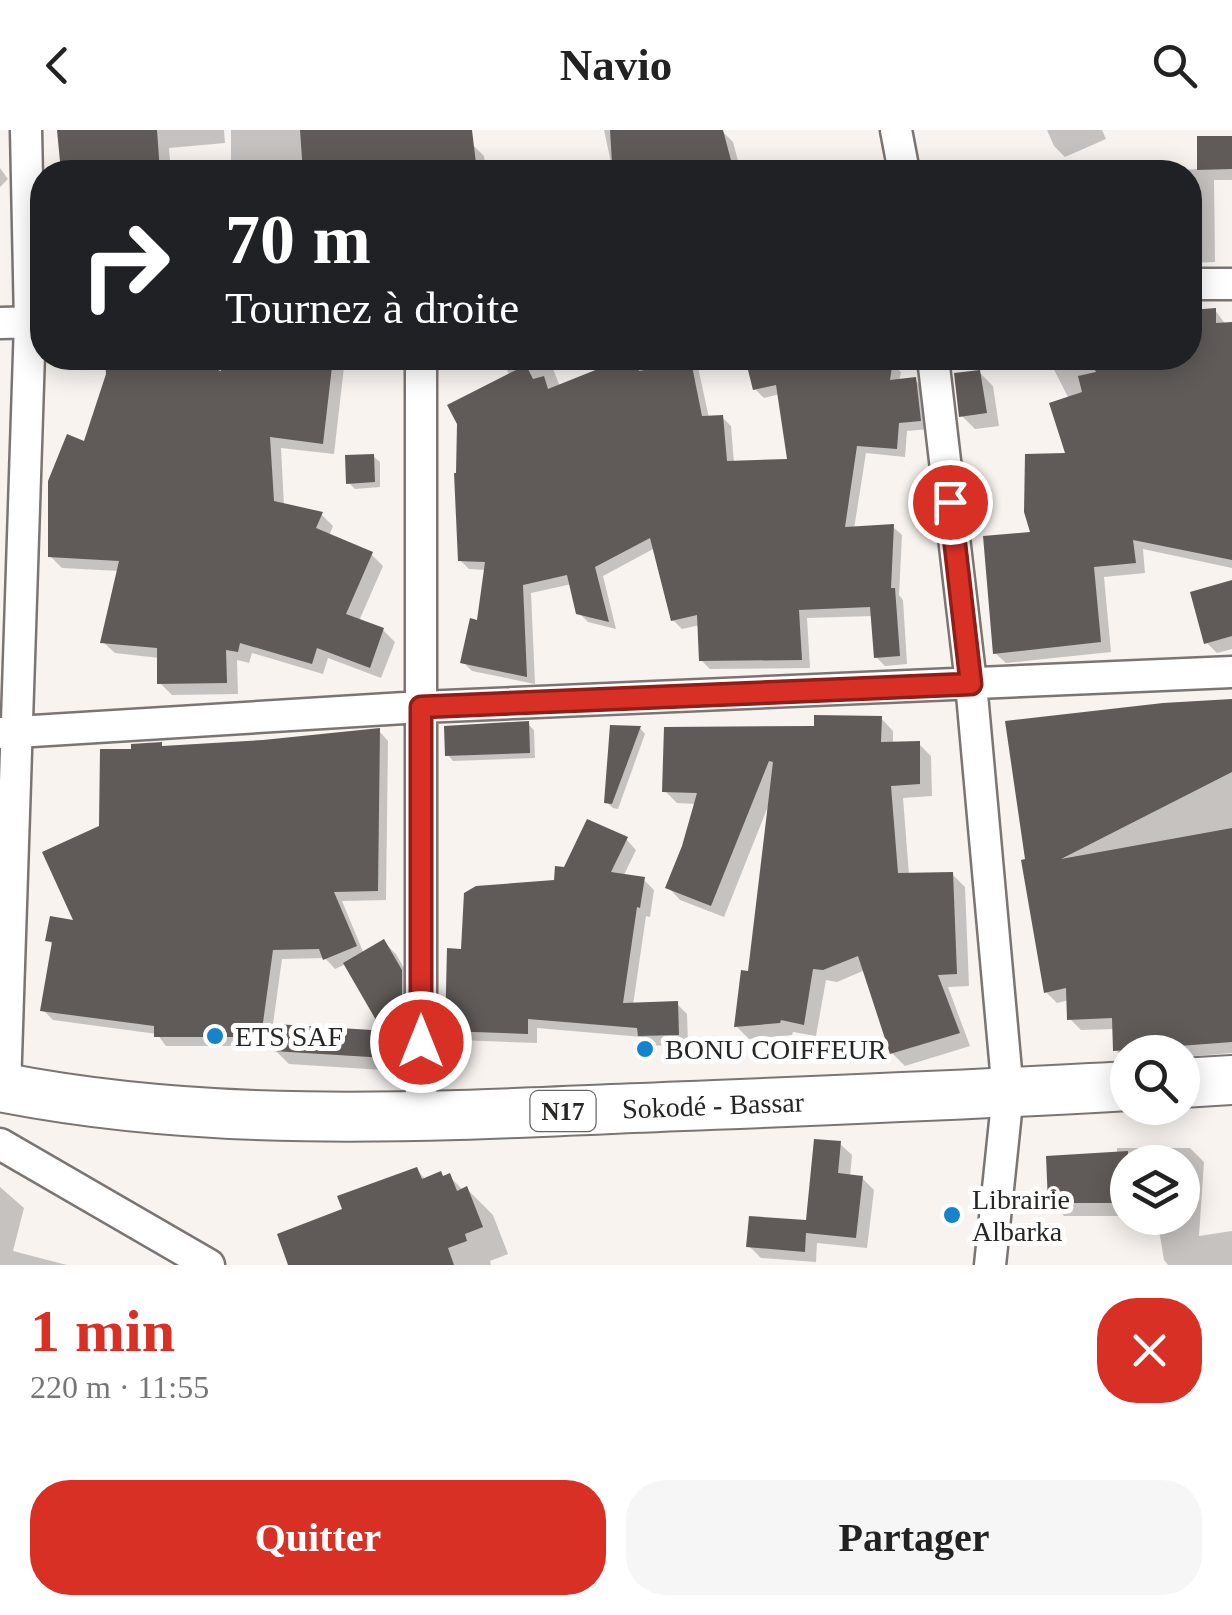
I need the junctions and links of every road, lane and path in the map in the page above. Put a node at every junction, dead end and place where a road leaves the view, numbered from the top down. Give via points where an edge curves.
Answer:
1 (26, 130) edge
2 (896, 130) edge
3 (902, 160) edge
4 (1202, 284) edge
5 (1232, 284) edge
6 (24, 323) edge
7 (422, 370) edge
8 (934, 370) edge
9 (1232, 672) edge
10 (971, 684) junction
11 (421, 707) junction
12 (7, 733) edge
13 (1232, 1080) edge
14 (1200, 1082) edge
15 (3, 1087) edge
16 (1110, 1087) edge
17 (1008, 1093) junction
18 (421, 1117) junction
19 (0, 1144) edge
20 (209, 1265) edge
21 (990, 1265) edge

1 - 6 street
2 - 3 street
4 - 5 street
6 - 12 street
7 - 11 street
8 - 10 street
9 - 10 street
10 - 11 street
10 - 17 street
11 - 12 street
11 - 18 street
12 - 15 street
13 - 14 main road
15 - 18 main road, Sokodé - Bassar / N17 via 219,1115
16 - 17 main road, Sokodé - Bassar / N17
17 - 18 main road, Sokodé - Bassar / N17
17 - 21 street
19 - 20 street

